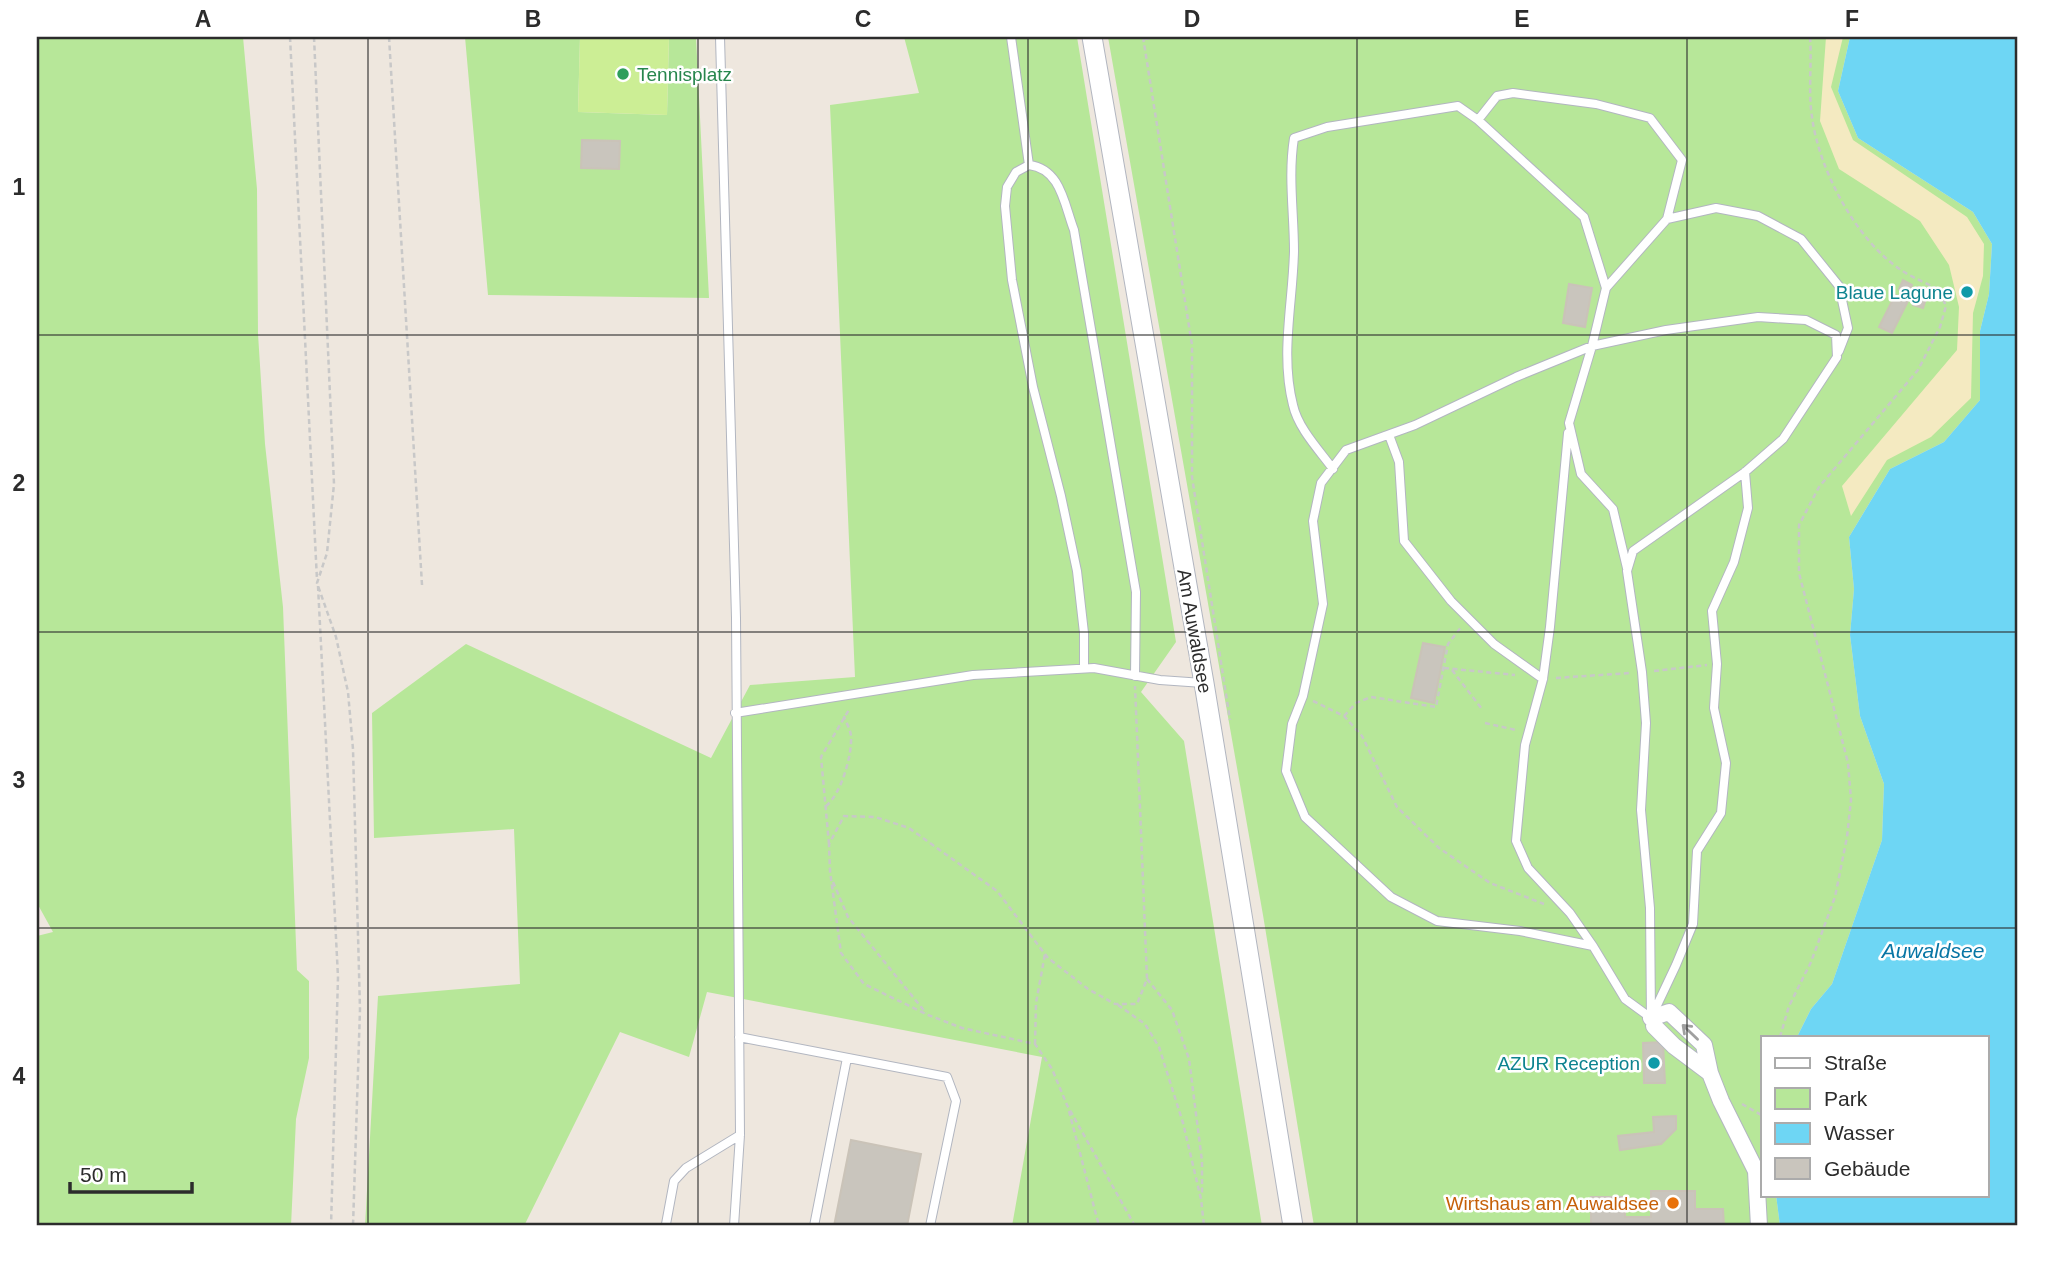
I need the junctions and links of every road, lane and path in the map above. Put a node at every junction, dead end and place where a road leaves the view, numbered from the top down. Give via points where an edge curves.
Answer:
1 (290, 37) edge
2 (314, 37) edge
3 (389, 37) edge
4 (720, 37) edge
5 (1011, 37) edge
6 (1092, 37) edge
7 (1155, 37) edge
8 (1810, 37) edge
9 (1143, 38) edge
10 (1478, 120) junction
11 (1029, 165) junction
12 (1667, 219) junction
13 (1606, 288) junction
14 (1592, 346) junction
15 (1837, 357) junction
16 (1569, 423) junction
17 (1388, 435) junction
18 (1333, 469) junction
19 (1745, 472) junction
20 (1627, 571) junction
21 (317, 583) junction
22 (422, 585) dead end
23 (1469, 619) junction
24 (1717, 664) junction
25 (1084, 668) junction
26 (1444, 668) junction
27 (1451, 669) junction
28 (1642, 672) junction
29 (1135, 676) junction
30 (1543, 678) junction
31 (1204, 683) junction
32 (864, 692) junction
33 (1303, 696) junction
34 (1482, 709) dead end
35 (735, 713) junction
36 (844, 716) junction
37 (1344, 716) junction
38 (1485, 723) dead end
39 (1230, 724) dead end
40 (1528, 733) junction
41 (825, 807) junction
42 (829, 844) junction
43 (830, 871) junction
44 (1570, 913) junction
45 (1593, 946) junction
46 (1045, 954) junction
47 (1147, 979) junction
48 (1115, 1003) junction
49 (928, 1015) junction
50 (1652, 1022) junction
51 (1780, 1036) edge
52 (739, 1037) junction
53 (1035, 1044) junction
54 (847, 1058) junction
55 (1067, 1105) junction
56 (740, 1135) junction
57 (1202, 1199) junction
58 (666, 1224) dead end
59 (331, 1226) edge
60 (353, 1226) edge
61 (734, 1226) edge
62 (814, 1226) edge
63 (930, 1226) edge
64 (1099, 1226) edge
65 (1135, 1226) edge
66 (1204, 1226) edge
67 (1293, 1226) edge
68 (1759, 1226) edge

1 - 21 path
2 - 21 path via 334,484 327,553
3 - 22 path
4 - 35 lane
5 - 11 lane
6 - 31 street, Am Auwaldsee
7 - 9 path
8 - 51 path via 1811,115 1819,154 1835,191 1868,240 1901,270 1939,290 1946,306 1918,370 1819,487 1799,525 1799,573 1848,763 1851,800 1835,897
9 - 39 path via 1192,345 1192,477
10 - 12 lane via 1497,96 1513,93 1596,104 1650,118 1682,160
10 - 13 lane via 1584,217
10 - 18 lane via 1458,106 1327,127 1294,138 1290,166 1294,252 1286,348 1293,407
11 - 25 lane via 1016,172 1007,187 1012,279 1077,570
11 - 29 lane via 1043,166 1054,177 1074,230 1136,592
12 - 13 lane
12 - 15 lane via 1716,208 1758,216 1801,239 1839,286 1847,328
13 - 14 lane
14 - 15 lane via 1758,317 1806,320 1836,335
14 - 16 lane
14 - 17 lane
15 - 19 lane via 1783,439
16 - 20 lane via 1581,474 1613,509
16 - 30 lane
17 - 18 lane via 1346,450
17 - 23 lane via 1399,462 1404,541
18 - 33 lane via 1321,483 1313,521 1323,604
19 - 20 lane via 1633,551
19 - 24 lane via 1748,508 1734,562 1712,611
20 - 28 lane
21 - 59 path via 338,977
21 - 60 path via 336,637 348,692 353,750 360,1009
23 - 26 path via 1448,644
23 - 30 lane via 1494,645
24 - 28 path
24 - 50 lane via 1714,708 1726,763 1721,813 1697,851 1693,924
25 - 29 lane
25 - 32 lane via 973,676
26 - 27 path
26 - 37 path via 1436,707 1371,697 1356,703
27 - 30 path
27 - 34 path
28 - 30 path
28 - 50 lane via 1646,723 1641,810 1650,908
29 - 31 lane
29 - 47 path
30 - 40 lane
31 - 67 street, Am Auwaldsee
32 - 35 lane
32 - 36 path
33 - 37 path
33 - 45 lane via 1292,724 1286,771 1305,817 1391,897 1437,921
35 - 52 lane
36 - 41 path via 821,757
36 - 41 path via 852,735 849,762
37 - 44 path via 1362,736 1397,807 1439,848 1490,883
38 - 40 path
40 - 44 lane via 1516,841 1528,868
41 - 42 path
42 - 43 path
42 - 46 path via 844,816 875,817 909,828 996,891
43 - 49 path via 848,917
43 - 49 path via 841,953 864,984
44 - 45 lane
45 - 50 lane via 1625,999
46 - 48 path via 1088,989
46 - 53 path via 1035,1003
47 - 48 path via 1137,1004
47 - 57 path via 1172,1010 1189,1059 1202,1161
48 - 57 path via 1144,1024 1159,1047
49 - 53 path via 962,1028
50 - 68 street via 1669,1012 1704,1045 1721,1101 1756,1171
52 - 54 lane
52 - 56 lane
53 - 55 path
54 - 62 lane
54 - 63 lane via 947,1077 956,1101
55 - 64 path
55 - 65 path
56 - 58 lane via 686,1168 674,1181
56 - 61 lane
57 - 66 path

